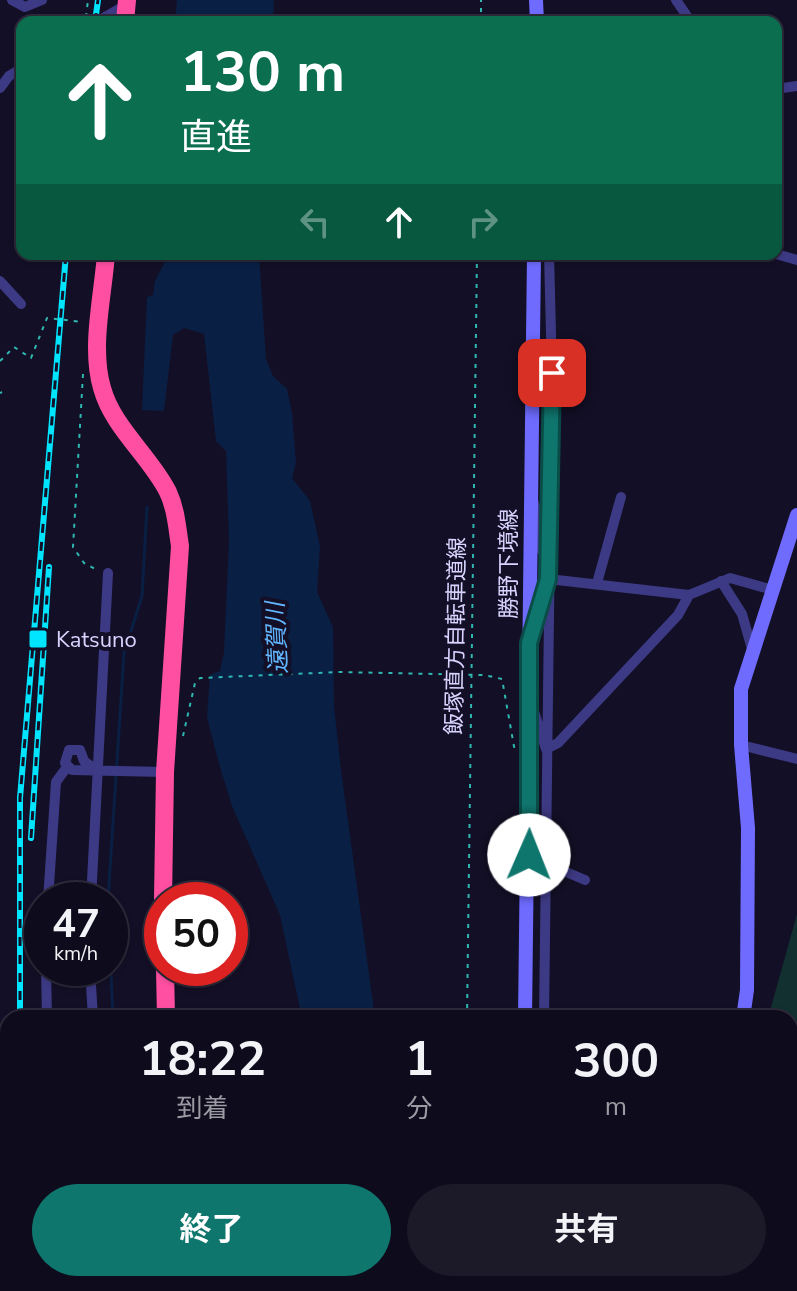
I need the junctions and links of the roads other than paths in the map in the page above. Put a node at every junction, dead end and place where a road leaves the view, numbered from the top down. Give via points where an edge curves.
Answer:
1 (12, 0) edge
2 (42, 0) edge
3 (105, 260) edge
4 (534, 260) edge
5 (549, 260) edge
6 (0, 281) edge
7 (21, 304) dead end
8 (531, 497) junction
9 (621, 497) dead end
10 (797, 515) edge
11 (794, 538) edge
12 (108, 573) road end
13 (548, 573) junction
14 (721, 581) junction
15 (597, 583) junction
16 (773, 590) junction
17 (689, 595) junction
18 (529, 643) junction
19 (752, 649) junction
20 (529, 698) junction
21 (741, 745) junction
22 (546, 749) junction
23 (797, 759) edge
24 (67, 767) junction
25 (96, 770) junction
26 (165, 772) junction
27 (529, 824) junction
28 (545, 863) junction
29 (585, 880) dead end
30 (49, 882) edge
31 (92, 882) edge
32 (163, 882) edge
33 (545, 890) junction
34 (46, 986) edge
35 (91, 986) edge
36 (165, 986) edge
37 (47, 1010) edge
38 (93, 1010) edge
39 (166, 1010) edge
40 (526, 1010) edge
41 (544, 1010) edge
42 (746, 1010) edge

1 - 2 street via 25,7
3 - 26 highway via 99,336 102,390 167,491 180,546
4 - 8 main road, 勝野下境線
5 - 13 street
6 - 7 street
8 - 13 street
8 - 18 main road, 勝野下境線
9 - 15 street
10 - 11 main road
11 - 16 main road
12 - 25 street
13 - 15 street
13 - 18 street
13 - 22 street
14 - 16 street via 741,579
14 - 17 street
14 - 19 street via 742,614
15 - 17 street
16 - 19 main road
17 - 22 street via 678,615 558,743
18 - 20 main road, 勝野下境線
19 - 21 main road via 741,689
20 - 22 street
20 - 27 main road, 勝野下境線
21 - 23 street
21 - 42 main road via 748,828
22 - 28 street
24 - 25 street
24 - 25 street via 66,755 75,749
24 - 30 street via 56,782
25 - 26 street
25 - 31 street
26 - 32 highway
27 - 33 street
27 - 40 main road, 勝野下境線
28 - 29 street
28 - 33 street
33 - 41 street
34 - 37 street
35 - 38 street
36 - 39 highway

